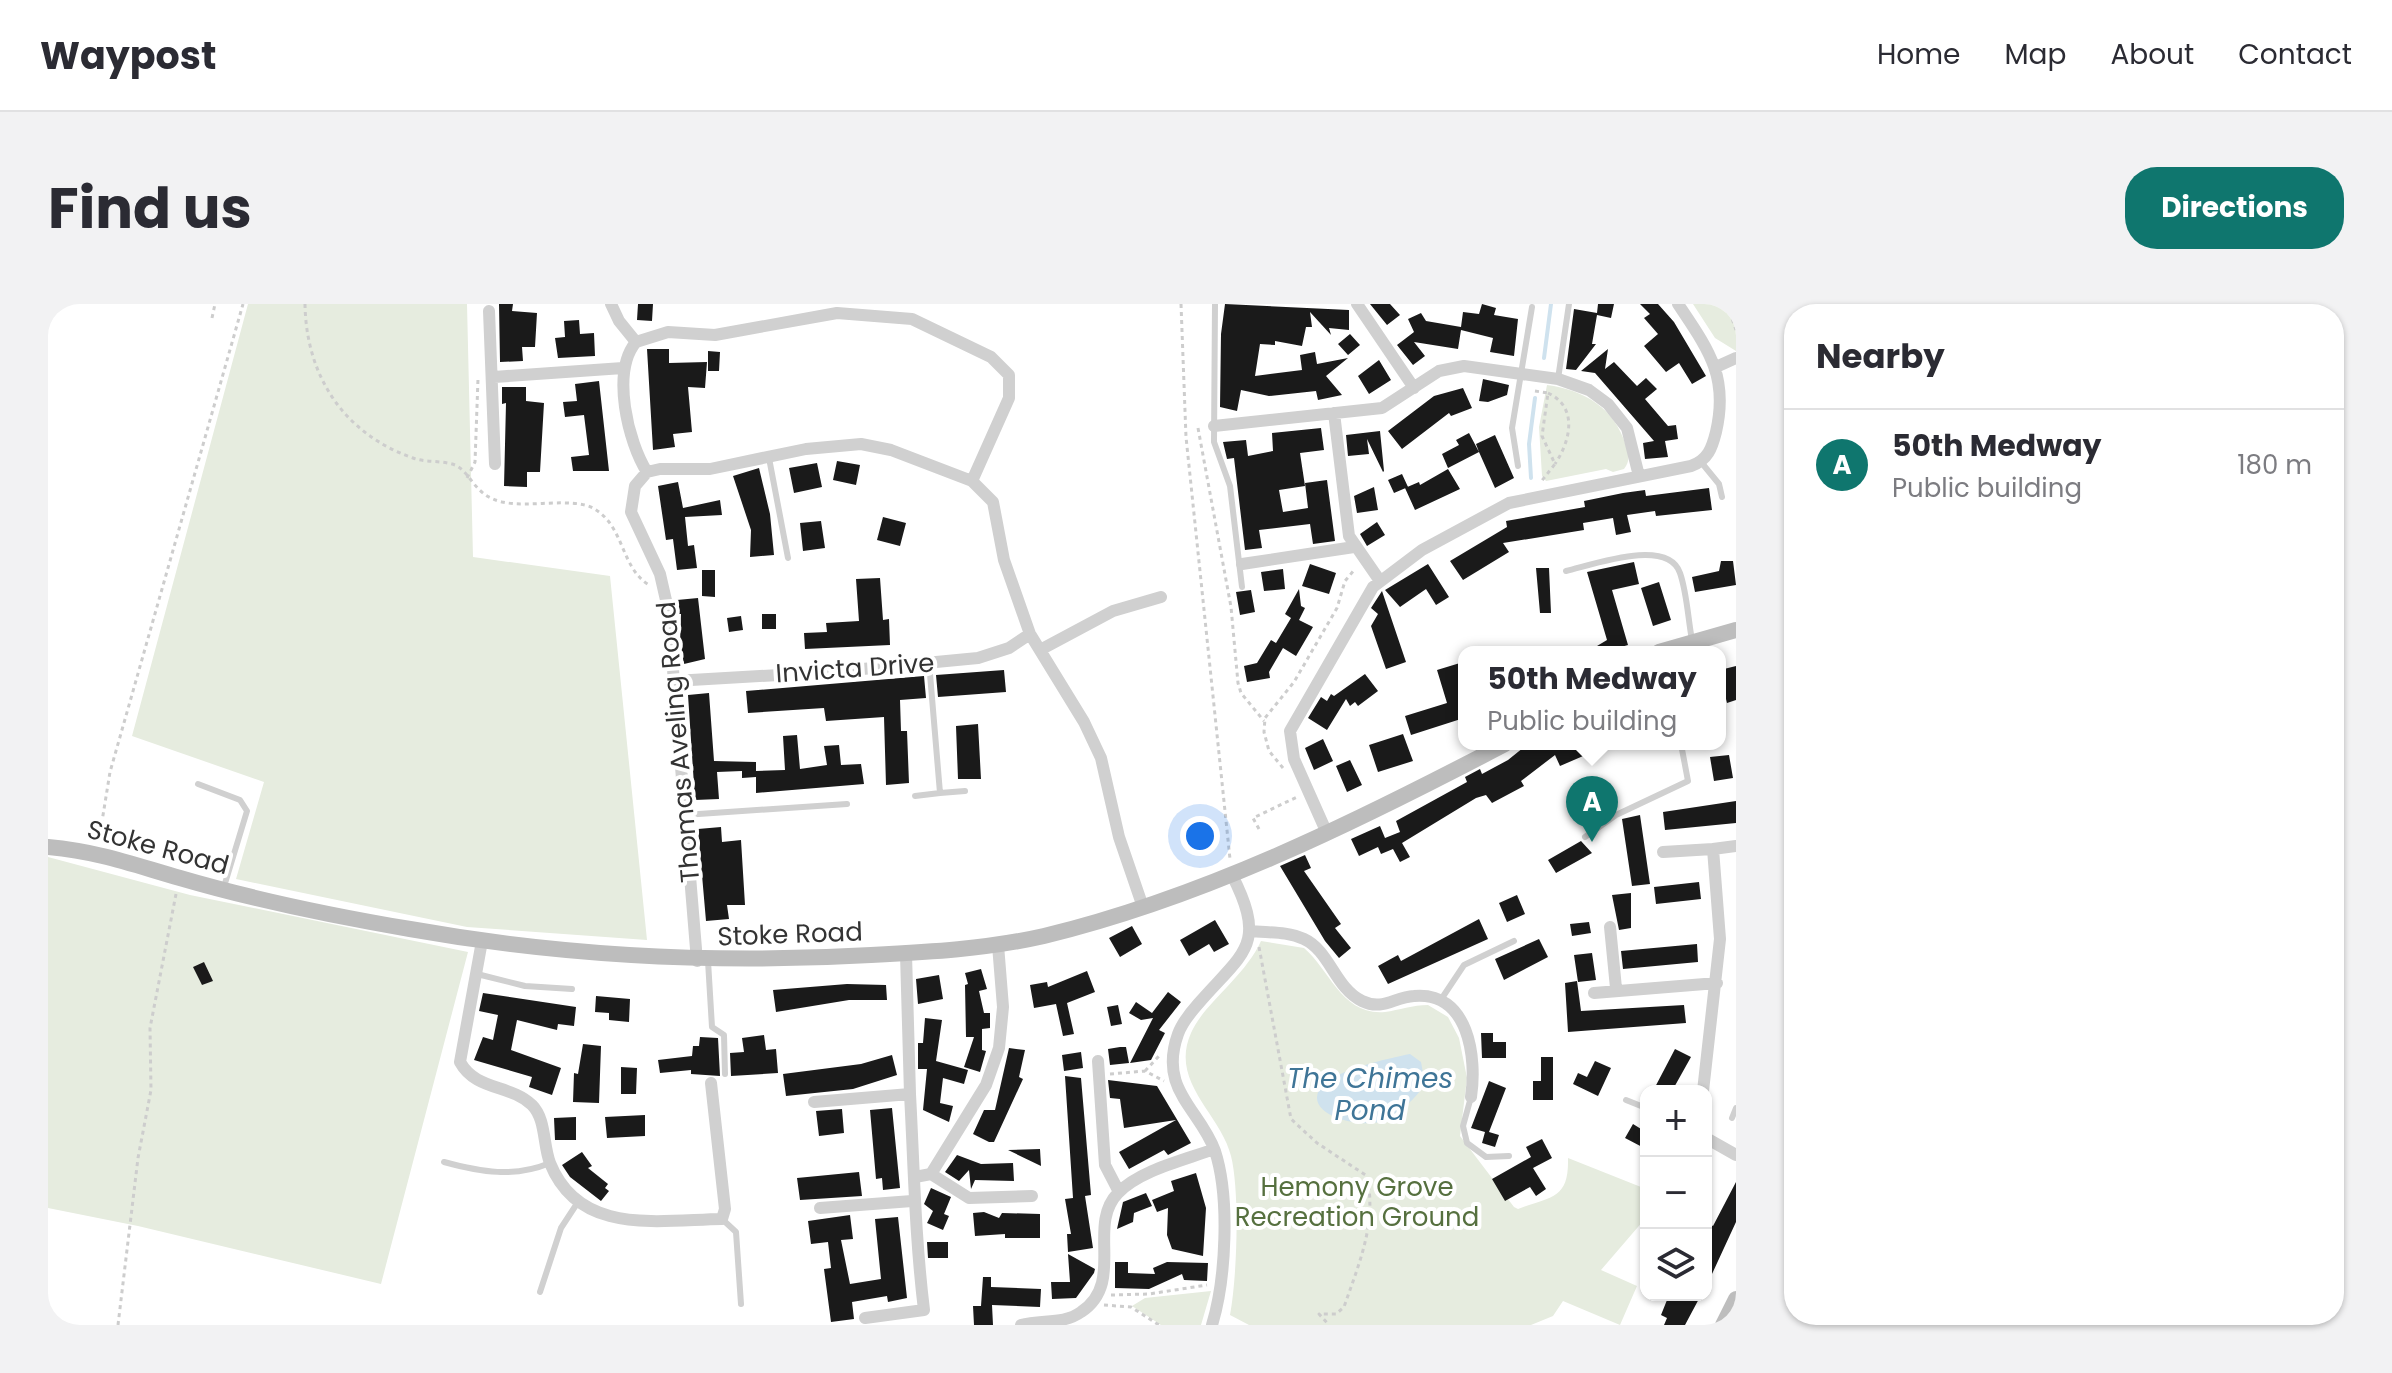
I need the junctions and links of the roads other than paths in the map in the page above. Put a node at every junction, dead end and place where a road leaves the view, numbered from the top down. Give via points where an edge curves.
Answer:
1 (611, 304) edge
2 (914, 304) edge
3 (1215, 304) edge
4 (1357, 304) edge
5 (1569, 304) edge
6 (1678, 304) edge
7 (1532, 307) dead end
8 (489, 311) dead end
9 (912, 319) junction
10 (636, 342) junction
11 (1736, 358) edge
12 (1716, 367) junction
13 (623, 368) junction
14 (1526, 374) junction
15 (494, 377) junction
16 (1553, 378) junction
17 (1414, 388) junction
18 (1334, 413) junction
19 (1214, 426) junction
20 (769, 458) junction
21 (1701, 462) junction
22 (495, 464) dead end
23 (1518, 466) dead end
24 (647, 472) junction
25 (1639, 476) junction
26 (972, 481) junction
27 (1722, 497) dead end
28 (1354, 547) junction
29 (788, 558) dead end
30 (1242, 564) junction
31 (1566, 571) dead end
32 (1380, 581) junction
33 (1242, 587) dead end
34 (1161, 597) dead end
35 (1736, 630) edge
36 (1030, 634) junction
37 (1692, 640) junction
38 (1676, 646) edge
39 (1040, 650) junction
40 (929, 662) junction
41 (674, 681) junction
42 (1493, 750) edge
43 (1682, 750) edge
44 (198, 784) dead end
45 (965, 791) dead end
46 (940, 793) junction
47 (915, 796) dead end
48 (847, 804) dead end
49 (684, 815) junction
50 (1326, 831) junction
51 (1585, 837) dead end
52 (1736, 846) edge
53 (48, 847) edge
54 (1713, 849) junction
55 (1663, 852) dead end
56 (1232, 875) junction
57 (223, 890) junction
58 (1143, 907) junction
59 (1610, 927) dead end
60 (1253, 932) junction
61 (482, 941) junction
62 (1514, 941) dead end
63 (998, 945) junction
64 (906, 954) junction
65 (702, 961) junction
66 (477, 974) junction
67 (1717, 983) junction
68 (1616, 988) junction
69 (572, 989) dead end
70 (1594, 993) dead end
71 (1440, 1001) junction
72 (1098, 1061) dead end
73 (725, 1074) dead end
74 (711, 1083) dead end
75 (1704, 1085) edge
76 (910, 1094) junction
77 (1471, 1097) joint
78 (1626, 1100) dead end
79 (814, 1102) dead end
80 (1640, 1106) edge
81 (1736, 1108) edge
82 (1732, 1118) dead end
83 (1712, 1141) edge
84 (1214, 1149) junction
85 (1736, 1155) edge
86 (1509, 1156) dead end
87 (444, 1162) dead end
88 (550, 1163) junction
89 (931, 1174) junction
90 (915, 1177) junction
91 (1119, 1192) junction
92 (1032, 1196) dead end
93 (912, 1201) junction
94 (578, 1202) junction
95 (820, 1208) dead end
96 (722, 1219) junction
97 (540, 1292) dead end
98 (1736, 1299) edge
99 (741, 1304) dead end
100 (865, 1318) dead end
101 (1215, 1324) edge
102 (1021, 1325) edge
103 (1723, 1325) edge

1 - 10 street
2 - 9 street
3 - 19 lane
4 - 17 street
5 - 16 lane
6 - 12 street
7 - 14 lane
8 - 15 street
9 - 10 street via 837,313 715,335 668,332
9 - 26 street via 991,357 1012,381
10 - 13 street
11 - 12 street
12 - 21 street via 1721,405 1712,447
13 - 15 street
13 - 24 street via 630,442
14 - 16 street
14 - 17 street via 1454,366
14 - 23 lane via 1512,428
15 - 22 street
16 - 25 street via 1589,390 1617,414 1630,438
17 - 18 street via 1386,407
18 - 19 street
18 - 28 street
19 - 30 lane
20 - 24 street via 710,469
20 - 26 street via 861,444
20 - 29 lane
21 - 25 street
21 - 27 lane via 1719,484
24 - 41 street, Thomas Aveling Road via 635,486 631,512 664,589
25 - 32 street via 1524,498 1447,535
26 - 36 street via 993,502 1004,560
28 - 30 street
28 - 32 street
30 - 33 lane
31 - 37 lane via 1649,553 1670,560 1680,570
32 - 50 street via 1364,598 1292,725 1291,750
34 - 39 street via 1113,611
35 - 37 street
36 - 39 street
36 - 40 street, Invicta Drive via 993,654
37 - 38 street
39 - 58 street via 1101,758 1119,837
40 - 41 street, Invicta Drive
40 - 46 lane
41 - 49 street, Thomas Aveling Road
42 - 50 street, Stoke Road
43 - 51 lane via 1688,781 1616,815
44 - 57 lane via 240,800 247,811
45 - 46 lane
46 - 47 lane
48 - 49 lane
49 - 65 street, Thomas Aveling Road
50 - 56 street, Stoke Road
52 - 54 street
53 - 57 street, Stoke Road via 97,851
54 - 55 street
54 - 67 street via 1720,939
56 - 58 street, Stoke Road
56 - 60 street
57 - 61 street, Stoke Road
58 - 63 street, Stoke Road
59 - 68 street
60 - 71 street via 1288,934 1310,942 1363,1002 1388,1005 1418,995
60 - 84 street via 1239,959 1178,1034 1174,1069 1180,1092
61 - 65 street, Stoke Road
61 - 66 street
62 - 71 lane via 1464,965
63 - 64 street, Stoke Road
63 - 89 street via 1003,1028 995,1059 986,1085
64 - 65 street, Stoke Road
64 - 76 street
65 - 73 lane via 712,1027 724,1035
66 - 69 lane via 525,986
66 - 88 street via 460,1062 474,1079 518,1095 535,1108
67 - 68 street
67 - 75 street
68 - 70 street
71 - 77 street via 1457,1015 1470,1041
72 - 91 street via 1105,1165
74 - 96 street
76 - 79 street
76 - 90 street
77 - 86 lane via 1463,1126 1467,1143 1486,1157
78 - 80 lane
81 - 82 lane
83 - 85 street
84 - 91 street
84 - 101 street via 1221,1188 1222,1283
87 - 88 lane via 492,1173
88 - 94 street
89 - 90 street
89 - 92 street via 969,1198
90 - 93 street
91 - 102 street via 1106,1215 1106,1268 1098,1294 1068,1318
93 - 95 street
93 - 100 street via 924,1310
94 - 96 street via 621,1221
94 - 97 lane via 561,1228
96 - 99 lane via 736,1232
98 - 103 street

